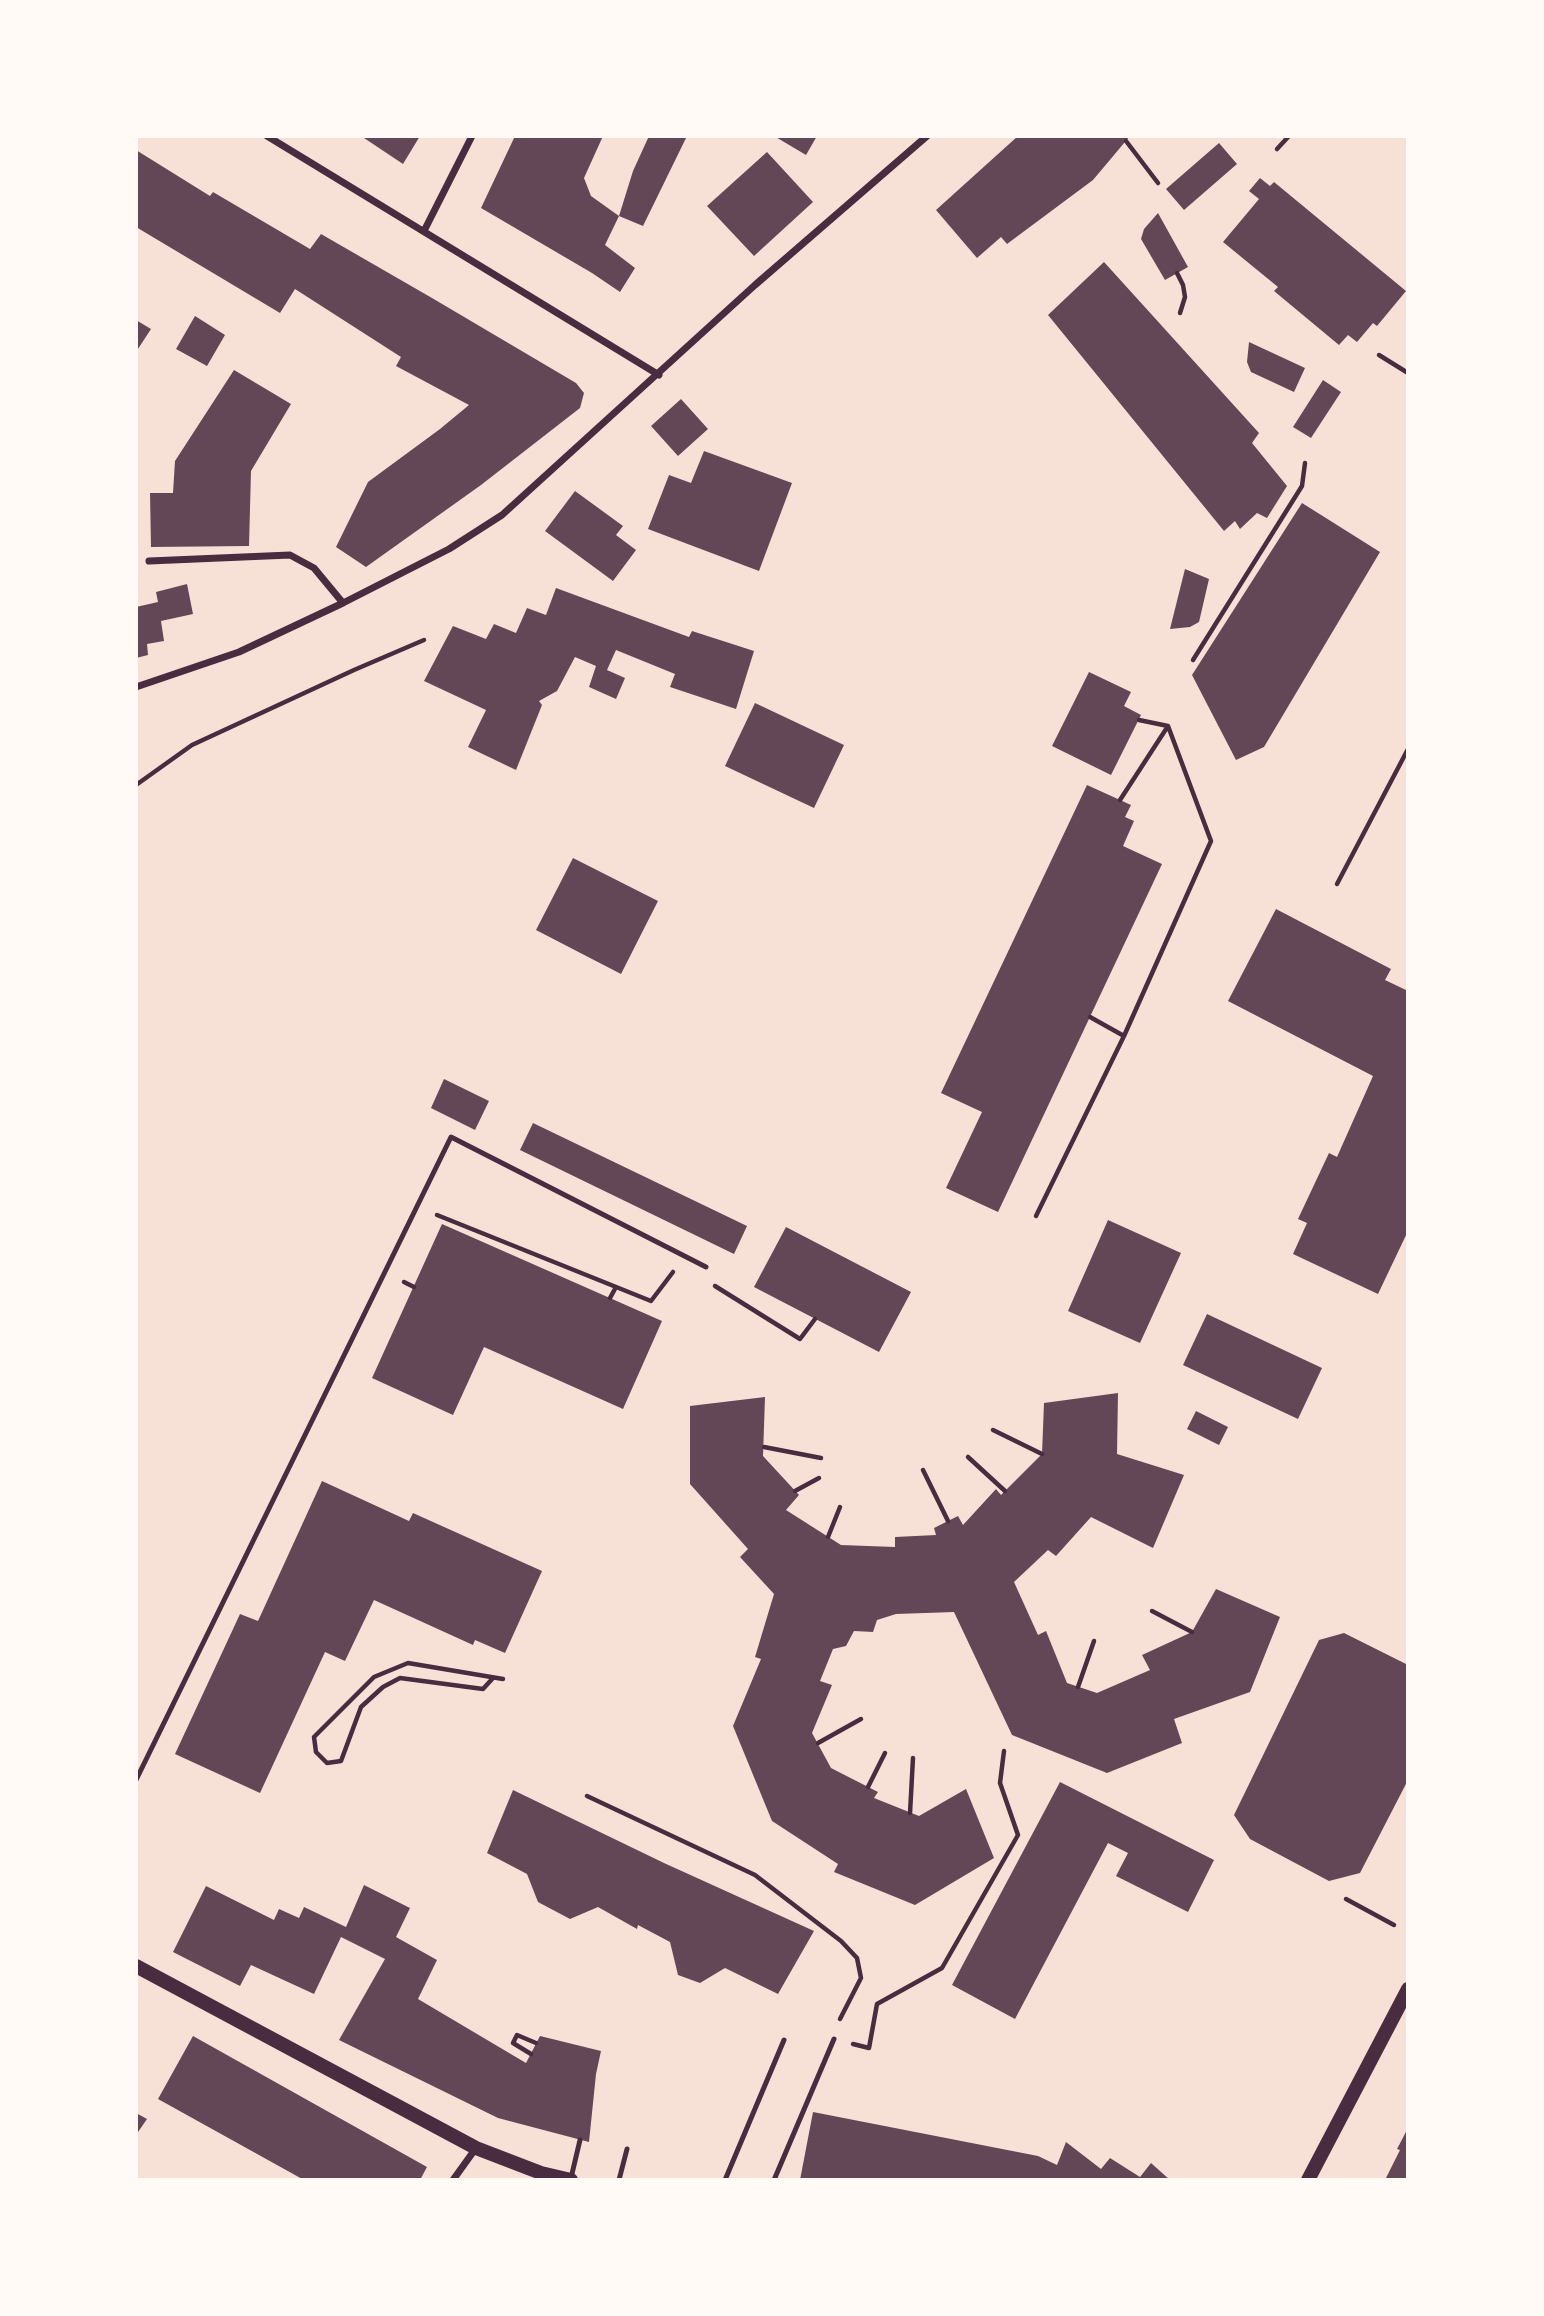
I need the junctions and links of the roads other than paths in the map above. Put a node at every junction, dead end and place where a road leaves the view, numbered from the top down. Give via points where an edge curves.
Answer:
1 (267, 136) edge
2 (472, 136) edge
3 (927, 136) edge
4 (424, 231) junction
5 (659, 375) junction
6 (149, 561) dead end
7 (343, 603) junction
8 (136, 687) edge
9 (706, 1267) road end
10 (136, 1780) edge
11 (136, 1966) edge
12 (1408, 1989) edge
13 (834, 2039) road end
14 (784, 2040) dead end
15 (580, 2140) dead end
16 (476, 2148) junction
17 (627, 2149) dead end
18 (453, 2179) edge
19 (571, 2179) edge
20 (619, 2179) edge
21 (725, 2179) edge
22 (774, 2179) edge
23 (1308, 2179) edge

1 - 4 street
2 - 4 street
3 - 5 street
4 - 5 street
5 - 7 street via 502,515
6 - 7 street via 290,555 314,568
7 - 8 street via 239,652
9 - 10 lane via 451,1137
11 - 16 main road
12 - 23 main road
13 - 22 lane
14 - 21 lane
15 - 19 lane
16 - 18 street
16 - 19 main road via 541,2173
17 - 20 lane

